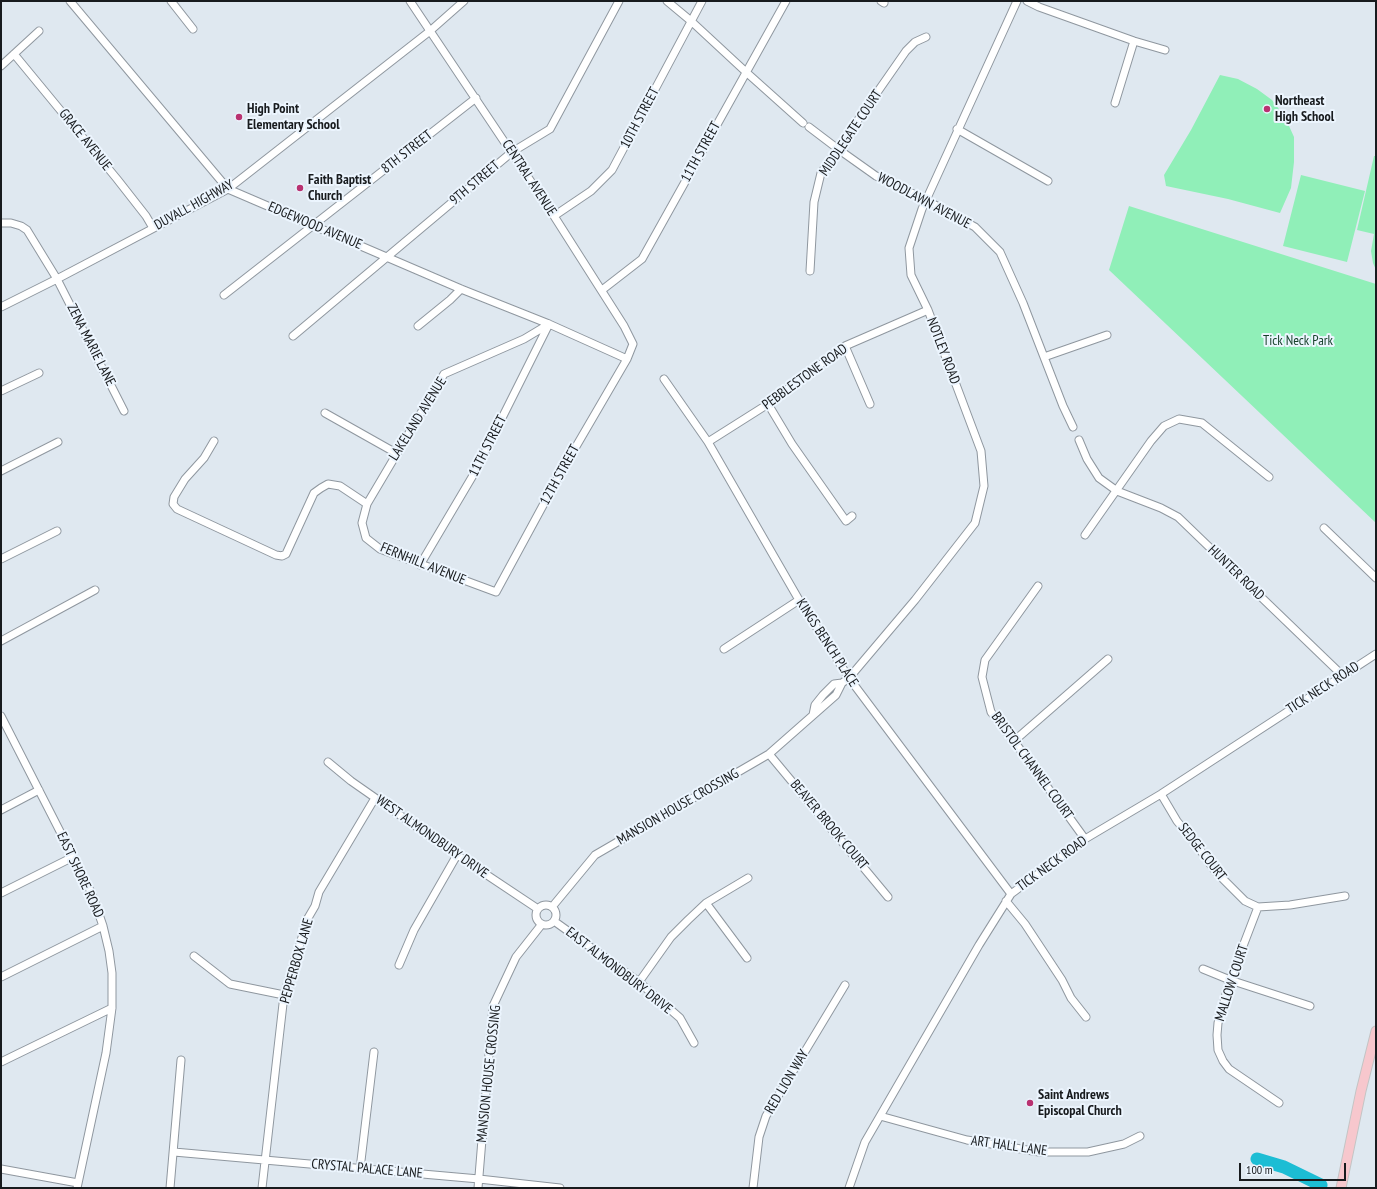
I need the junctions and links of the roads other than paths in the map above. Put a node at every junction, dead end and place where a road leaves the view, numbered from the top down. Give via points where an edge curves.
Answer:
1 (70, 1) edge
2 (171, 1) edge
3 (410, 1) edge
4 (464, 1) edge
5 (619, 1) edge
6 (667, 1) edge
7 (702, 1) edge
8 (786, 1) edge
9 (1017, 1) edge
10 (1027, 1) edge
11 (691, 21) junction
12 (193, 29) dead end
13 (39, 31) dead end
14 (430, 31) junction
15 (926, 37) dead end
16 (1134, 41) junction
17 (1165, 50) dead end
18 (14, 54) junction
19 (1, 66) edge
20 (746, 72) junction
21 (476, 98) junction
22 (1115, 103) dead end
23 (957, 129) junction
24 (838, 149) junction
25 (512, 152) junction
26 (1048, 181) dead end
27 (228, 189) junction
28 (926, 200) junction
29 (554, 216) junction
30 (1, 223) edge
31 (314, 226) junction
32 (153, 228) junction
33 (387, 258) junction
34 (810, 271) dead end
35 (57, 279) junction
36 (461, 289) junction
37 (602, 290) junction
38 (224, 295) dead end
39 (1, 307) edge
40 (928, 310) junction
41 (549, 324) junction
42 (418, 326) dead end
43 (1107, 335) dead end
44 (293, 336) dead end
45 (845, 346) junction
46 (1044, 357) junction
47 (627, 360) junction
48 (39, 372) dead end
49 (664, 379) dead end
50 (1, 391) edge
51 (768, 404) junction
52 (870, 404) dead end
53 (124, 411) dead end
54 (325, 412) dead end
55 (1073, 427) dead end
56 (1079, 440) dead end
57 (214, 441) dead end
58 (58, 442) dead end
59 (708, 442) junction
60 (396, 453) junction
61 (1, 471) edge
62 (1270, 477) dead end
63 (1116, 491) junction
64 (366, 504) junction
65 (852, 516) dead end
66 (362, 524) joint
67 (1324, 528) dead end
68 (57, 531) dead end
69 (1085, 534) dead end
70 (1, 559) edge
71 (420, 564) junction
72 (1376, 578) edge
73 (1038, 586) dead end
74 (94, 590) dead end
75 (496, 592) joint
76 (798, 600) junction
77 (1, 641) edge
78 (724, 649) dead end
79 (1376, 654) edge
80 (1108, 659) dead end
81 (1342, 675) junction
82 (849, 678) junction
83 (1, 716) edge
84 (3, 725) edge
85 (1014, 741) junction
86 (769, 754) junction
87 (328, 762) dead end
88 (39, 790) junction
89 (1161, 794) junction
90 (375, 798) junction
91 (1, 810) edge
92 (1086, 839) junction
93 (457, 855) junction
94 (73, 857) junction
95 (748, 878) dead end
96 (1, 893) edge
97 (1345, 896) dead end
98 (888, 897) dead end
99 (1008, 898) junction
100 (706, 903) junction
101 (552, 907) junction
102 (1258, 907) junction
103 (538, 909) junction
104 (554, 921) junction
105 (542, 924) junction
106 (103, 926) junction
107 (194, 956) dead end
108 (747, 958) dead end
109 (399, 965) dead end
110 (1203, 969) dead end
111 (1, 977) edge
112 (1230, 980) junction
113 (639, 982) junction
114 (845, 985) dead end
115 (284, 995) junction
116 (1310, 1006) dead end
117 (112, 1008) junction
118 (1086, 1017) dead end
119 (1376, 1031) edge
120 (694, 1044) dead end
121 (374, 1052) dead end
122 (181, 1060) dead end
123 (1, 1062) edge
124 (1279, 1103) dead end
125 (880, 1116) junction
126 (1140, 1136) dead end
127 (174, 1152) junction
128 (264, 1160) junction
129 (1, 1169) edge
130 (360, 1169) junction
131 (479, 1179) junction
132 (78, 1185) edge
133 (170, 1188) edge
134 (262, 1188) edge
135 (478, 1188) edge
136 (560, 1188) edge
137 (753, 1188) edge
138 (849, 1188) edge
139 (1341, 1188) edge

1 - 27 street, EDGEWOOD AVENUE
2 - 12 street
3 - 14 street, CENTRAL AVENUE
4 - 14 street, DUVALL HIGHWAY
5 - 25 street, 9TH STREET via 550,129
6 - 11 street, WOODLAWN AVENUE
7 - 11 street, 10TH STREET
8 - 20 street, 11TH STREET
9 - 23 street, NOTLEY ROAD
10 - 16 street
11 - 20 street, WOODLAWN AVENUE
11 - 29 street, 10TH STREET via 612,170 591,191
13 - 18 street
14 - 21 street, CENTRAL AVENUE
14 - 27 street, DUVALL HIGHWAY
15 - 24 street, MIDDLEGATE COURT via 915,42 906,51
16 - 17 street
16 - 22 street
18 - 19 street
18 - 32 street, GRACE AVENUE via 121,184
20 - 24 street, WOODLAWN AVENUE via 806,125
20 - 37 street, 11TH STREET via 642,259
21 - 25 street, CENTRAL AVENUE
21 - 31 street, 8TH STREET
23 - 26 street
23 - 28 street, NOTLEY ROAD
24 - 28 street, WOODLAWN AVENUE via 876,176
24 - 34 street, MIDDLEGATE COURT via 821,173 814,202
25 - 29 street, CENTRAL AVENUE
25 - 33 street, 9TH STREET
27 - 31 street, EDGEWOOD AVENUE
27 - 32 street, DUVALL HIGHWAY
28 - 40 street, NOTLEY ROAD via 908,248 911,275
28 - 46 street, WOODLAWN AVENUE via 975,227 1000,252
29 - 37 street, CENTRAL AVENUE
30 - 35 street, ZENA MARIE LANE via 11,223 28,230
31 - 33 street, EDGEWOOD AVENUE
31 - 38 street, 8TH STREET
32 - 35 street, DUVALL HIGHWAY
33 - 36 street, EDGEWOOD AVENUE
33 - 44 street, 9TH STREET
35 - 39 street, DUVALL HIGHWAY
35 - 53 street, ZENA MARIE LANE
36 - 41 street, EDGEWOOD AVENUE
36 - 42 street
37 - 47 street, CENTRAL AVENUE via 633,344
40 - 45 street, PEBBLESTONE ROAD
40 - 82 street, NOTLEY ROAD via 981,451 984,486 975,523 915,600
41 - 47 street, EDGEWOOD AVENUE
41 - 60 street, LAKELAND AVENUE via 524,339 444,374
41 - 71 street, 11TH STREET via 475,472
43 - 46 street
45 - 51 street, PEBBLESTONE ROAD
45 - 52 street
46 - 55 street, WOODLAWN AVENUE
47 - 75 street, 12TH STREET via 560,474
48 - 50 street
49 - 59 street, KINGS BENCH PLACE
51 - 59 street, PEBBLESTONE ROAD
51 - 65 street via 792,444 846,520
54 - 60 street
56 - 63 street via 1099,478
57 - 64 street via 204,458 185,479 174,497 173,504 177,509 276,555 286,554 314,493 328,484 340,486
58 - 61 street
59 - 76 street, KINGS BENCH PLACE
60 - 64 street, LAKELAND AVENUE
62 - 63 street via 1202,423 1179,419 1164,426
63 - 69 street
63 - 81 street, HUNTER ROAD via 1178,517
64 - 66 street, LAKELAND AVENUE
66 - 71 street, FERNHILL AVENUE via 366,538 380,549
67 - 72 street
68 - 70 street
71 - 75 street, FERNHILL AVENUE
73 - 85 street, BRISTOL CHANNEL COURT via 985,660 982,677 991,712
74 - 77 street
76 - 78 street
76 - 82 street, KINGS BENCH PLACE
79 - 81 street, TICK NECK ROAD
80 - 85 street
81 - 89 street, TICK NECK ROAD
82 - 86 street, MANSION HOUSE CROSSING via 842,683 834,684 814,705 813,715
82 - 99 street, KINGS BENCH PLACE
83 - 84 street, EAST SHORE ROAD
84 - 88 street, EAST SHORE ROAD
85 - 92 street, BRISTOL CHANNEL COURT
86 - 98 street, BEAVER BROOK COURT
86 - 101 street, MANSION HOUSE CROSSING via 595,855
87 - 90 street, WEST ALMONDBURY DRIVE
88 - 91 street
88 - 94 street, EAST SHORE ROAD
89 - 92 street, TICK NECK ROAD
89 - 102 street, SEDGE COURT via 1177,821 1215,871 1245,901
90 - 93 street, WEST ALMONDBURY DRIVE
90 - 115 street, PEPPERBOX LANE via 319,892 308,918
92 - 99 street, TICK NECK ROAD
93 - 103 street, WEST ALMONDBURY DRIVE
93 - 109 street via 414,930
94 - 96 street
94 - 106 street, EAST SHORE ROAD via 92,894
95 - 100 street
97 - 102 street via 1290,905
99 - 118 street, KINGS BENCH PLACE via 1071,998
99 - 125 street, TICK NECK ROAD
100 - 108 street
100 - 113 street via 671,937
101 - 103 street via 546,905
101 - 104 street via 556,912
102 - 112 street, MALLOW COURT
103 - 105 street via 537,919
104 - 105 street
104 - 113 street, EAST ALMONDBURY DRIVE
105 - 131 street, MANSION HOUSE CROSSING via 516,957 493,1006
106 - 111 street
106 - 117 street, EAST SHORE ROAD via 112,974
107 - 115 street via 230,984
110 - 112 street
112 - 116 street
112 - 124 street, MALLOW COURT via 1218,1023 1218,1050 1222,1061
113 - 120 street, EAST ALMONDBURY DRIVE via 680,1018
114 - 137 street, RED LION WAY via 766,1116 759,1137
115 - 128 street, PEPPERBOX LANE
117 - 123 street
117 - 132 street, EAST SHORE ROAD via 106,1053
119 - 139 main road
121 - 130 street
122 - 127 street
125 - 126 street, ART HALL LANE via 967,1140 1039,1152 1088,1152 1124,1144
125 - 138 street, TICK NECK ROAD via 865,1142
127 - 128 street, CRYSTAL PALACE LANE
127 - 133 street
128 - 130 street, CRYSTAL PALACE LANE
128 - 134 street, PEPPERBOX LANE
129 - 132 street
130 - 131 street, CRYSTAL PALACE LANE
131 - 135 street, MANSION HOUSE CROSSING
131 - 136 street, CRYSTAL PALACE LANE

